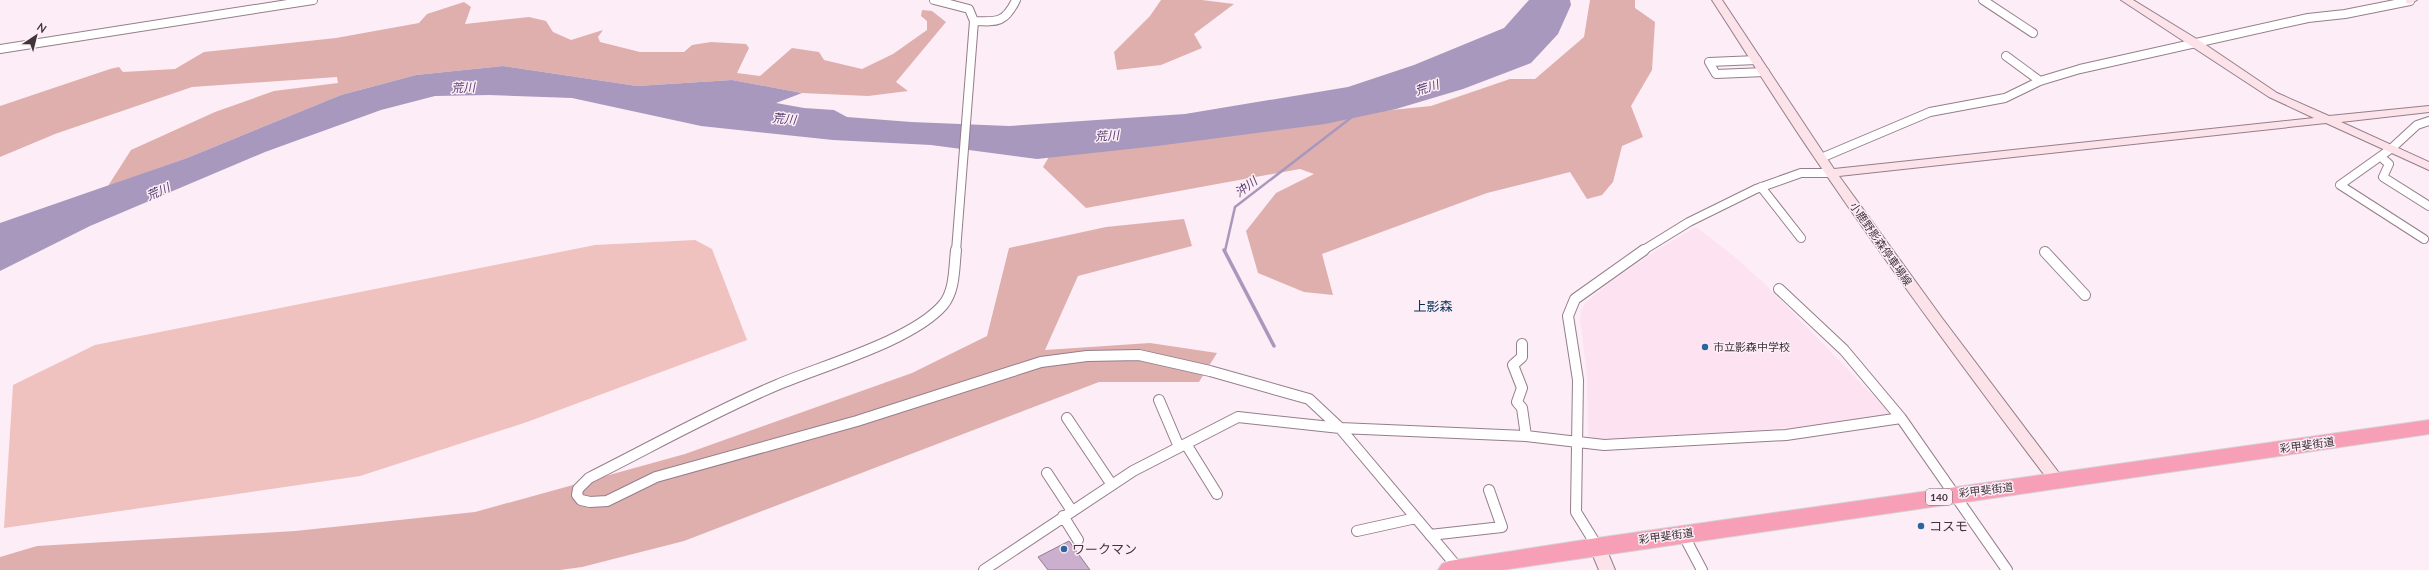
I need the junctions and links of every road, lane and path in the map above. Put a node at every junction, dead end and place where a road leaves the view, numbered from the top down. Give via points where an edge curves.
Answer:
1 (251, 0) edge
2 (313, 0) edge
3 (934, 0) edge
4 (1016, 0) edge
5 (1717, 0) edge
6 (1983, 0) edge
7 (2126, 0) edge
8 (2411, 0) edge
9 (251, 10) junction
10 (974, 21) junction
11 (2033, 33) dead end
12 (2196, 43) junction
13 (0, 49) edge
14 (2006, 56) dead end
15 (1757, 60) junction
16 (1765, 72) junction
17 (2040, 81) junction
18 (2424, 110) edge
19 (2326, 120) junction
20 (2429, 120) edge
21 (2392, 148) junction
22 (2381, 157) junction
23 (1821, 158) junction
24 (2429, 166) edge
25 (1831, 173) junction
26 (1761, 187) junction
27 (2429, 206) edge
28 (1801, 238) dead end
29 (2424, 239) dead end
30 (2045, 252) dead end
31 (1779, 289) dead end
32 (2085, 295) dead end
33 (1522, 344) dead end
34 (1159, 400) dead end
35 (1067, 418) dead end
36 (1901, 418) junction
37 (2429, 426) edge
38 (1340, 428) junction
39 (1526, 436) junction
40 (1577, 442) junction
41 (1182, 446) junction
42 (1047, 473) dead end
43 (2057, 481) junction
44 (1112, 485) junction
45 (1489, 490) dead end
46 (1217, 494) dead end
47 (1955, 494) junction
48 (1067, 514) junction
49 (1416, 518) junction
50 (1357, 531) dead end
51 (1683, 534) junction
52 (1430, 535) junction
53 (1078, 540) dead end
54 (1597, 546) junction
55 (984, 570) edge
56 (1457, 570) edge
57 (1607, 570) edge
58 (1702, 570) edge
59 (2007, 570) edge

1 - 9 street
2 - 9 street
3 - 10 street via 969,9
4 - 10 street via 1010,15 1003,20
5 - 15 street, 小鹿野影森停車場線
6 - 11 street
7 - 12 street
8 - 12 street via 2345,14 2308,18
9 - 13 street
10 - 38 street via 960,222 951,291 943,305 924,322 872,348 776,384 589,478 578,489 577,495 581,500 607,501 656,477 857,421 1041,362 1086,356 1139,355 1277,388 1309,399
12 - 17 street via 2080,69
12 - 19 street via 2272,95
14 - 17 street
15 - 16 street, 小鹿野影森停車場線
15 - 16 street via 1709,62 1716,74
16 - 23 street, 小鹿野影森停車場線
17 - 23 street via 2005,98 1930,112
18 - 19 street
18 - 20 street
19 - 21 street
19 - 25 street
20 - 21 street via 2417,125
21 - 22 street
21 - 24 street
22 - 27 street via 2389,164 2383,177
22 - 29 street via 2340,185
23 - 25 street, 小鹿野影森停車場線
25 - 26 street via 1801,173
25 - 43 street, 小鹿野影森停車場線 via 1937,324
26 - 28 street
26 - 40 street via 1689,222 1636,255 1575,299 1568,316 1578,380
30 - 32 street
31 - 36 street via 1864,370
33 - 39 street via 1522,358 1513,365 1522,388 1517,402 1522,408
34 - 41 street
35 - 44 street
36 - 40 street via 1786,435 1604,445
36 - 47 street
37 - 43 highway, 彩甲斐街道 / 140
38 - 39 street
38 - 41 street via 1238,417
38 - 49 street
39 - 40 street
40 - 54 street via 1576,512
41 - 44 street
41 - 46 street
42 - 48 street
43 - 47 highway, 彩甲斐街道 / 140
44 - 48 street
45 - 52 street via 1502,527
47 - 51 highway, 彩甲斐街道 / 140
47 - 59 street
48 - 53 street
48 - 55 street
49 - 50 street
49 - 52 street
51 - 54 highway, 彩甲斐街道 / 140
51 - 58 street
52 - 56 street
54 - 56 highway, 彩甲斐街道 / 140
54 - 57 street

